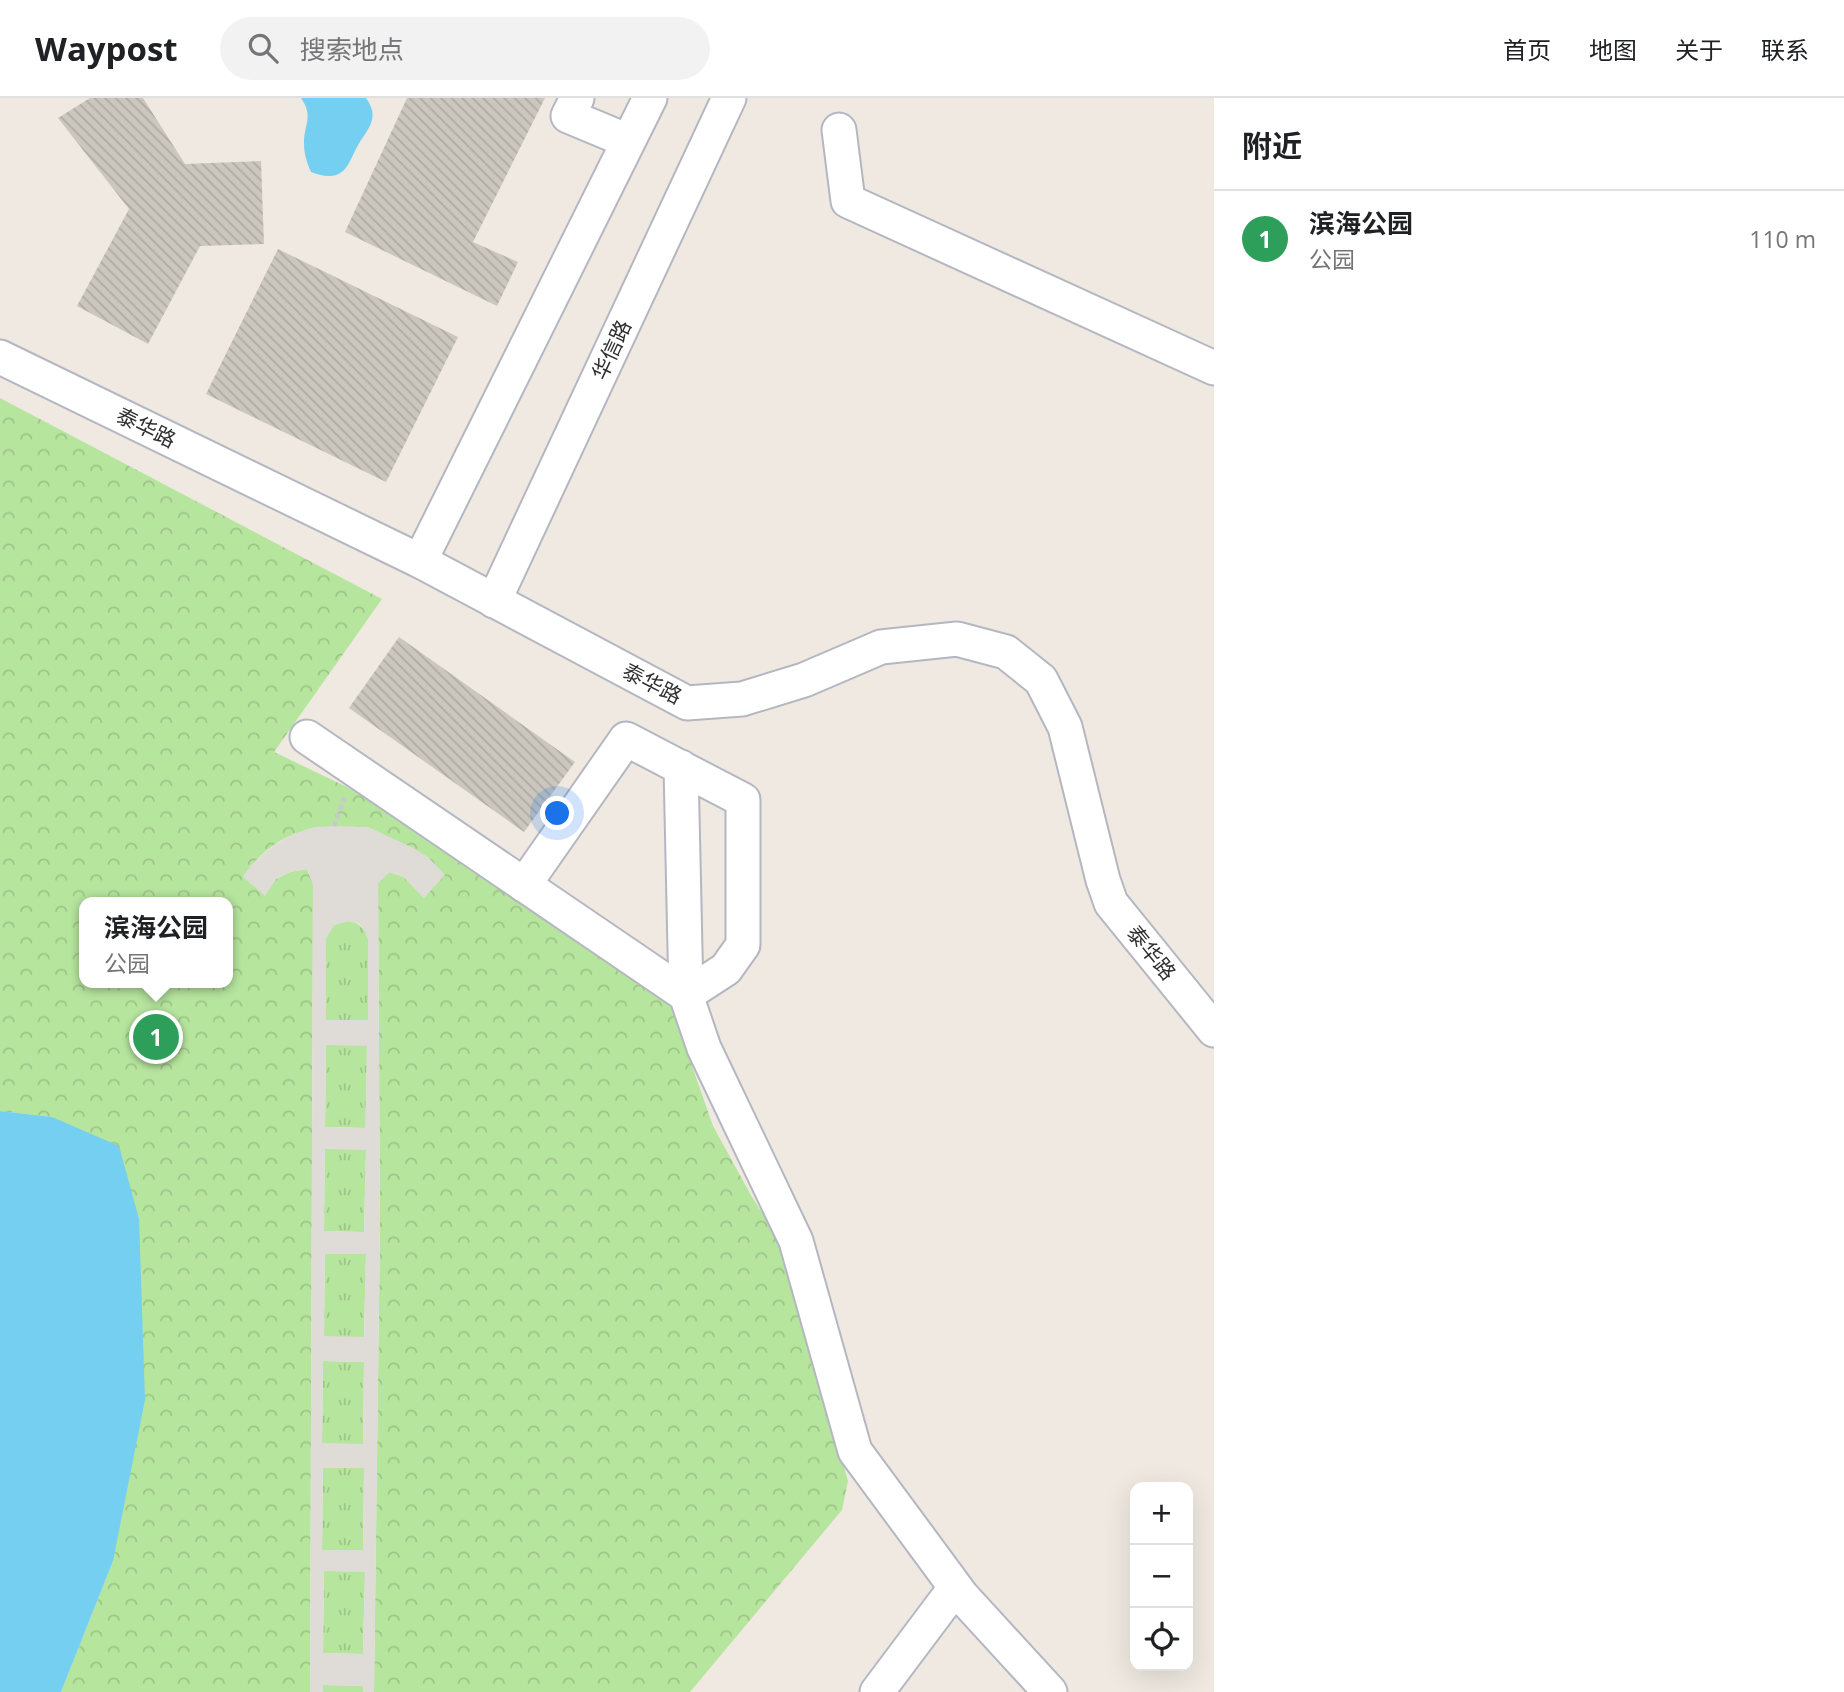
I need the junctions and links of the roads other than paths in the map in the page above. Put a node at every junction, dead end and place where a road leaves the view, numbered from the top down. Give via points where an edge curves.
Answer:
1 (577, 98) edge
2 (650, 98) edge
3 (729, 98) edge
4 (839, 130) dead end
5 (628, 141) junction
6 (0, 357) edge
7 (1214, 368) edge
8 (420, 561) junction
9 (494, 601) junction
10 (307, 737) dead end
11 (681, 768) junction
12 (524, 885) junction
13 (686, 995) junction
14 (1214, 1030) edge
15 (955, 1588) junction
16 (877, 1692) edge
17 (1050, 1692) edge

1 - 5 street via 568,116
2 - 5 street
3 - 9 street, 华信路
4 - 7 street via 848,201
5 - 8 street
6 - 8 street, 泰华路
8 - 9 street, 泰华路
9 - 14 street, 泰华路 via 687,703 742,699 804,680 881,647 957,639 1006,652 1041,680 1065,727 1111,903
10 - 12 street
11 - 12 street via 626,739
11 - 13 street
11 - 13 street via 743,800 743,945 726,969
12 - 13 street
13 - 15 street via 704,1048 796,1241 855,1451
15 - 16 street
15 - 17 street

